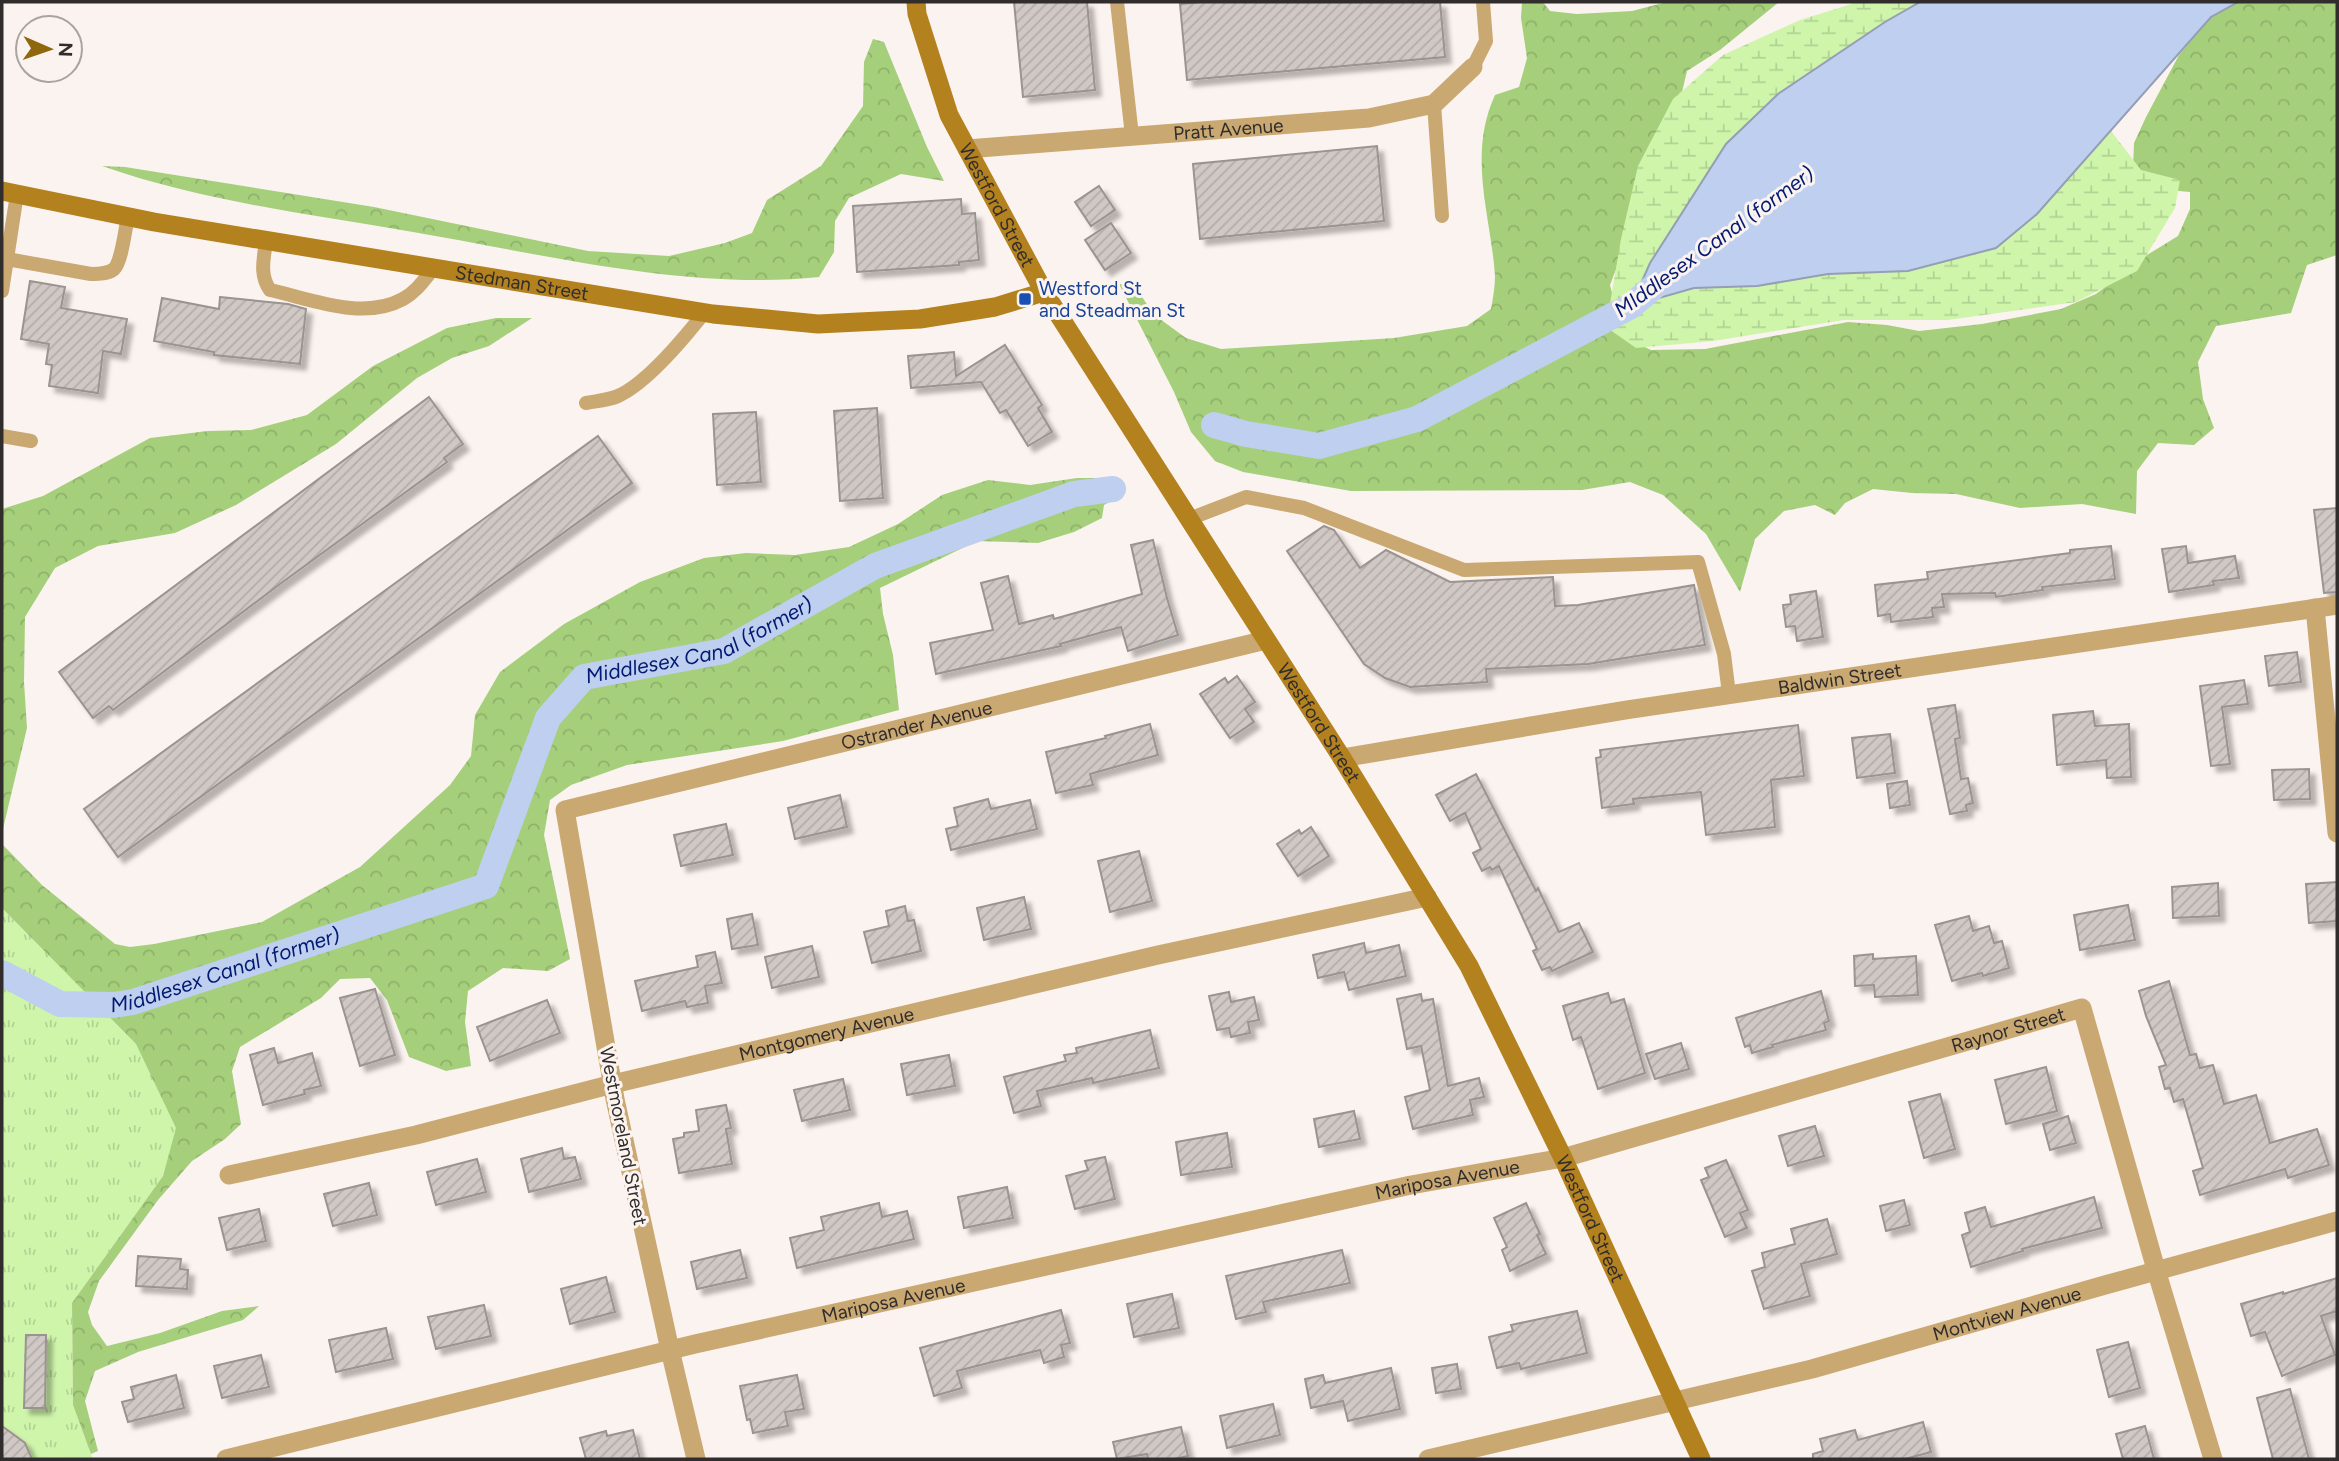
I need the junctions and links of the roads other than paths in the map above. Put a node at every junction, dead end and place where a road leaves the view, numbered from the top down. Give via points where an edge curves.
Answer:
1 (916, 2) edge
2 (1117, 2) edge
3 (1483, 2) edge
4 (1473, 68) joint
5 (1434, 104) junction
6 (1132, 136) junction
7 (967, 149) junction
8 (9, 192) edge
9 (1442, 216) dead end
10 (128, 217) junction
11 (266, 241) junction
12 (7, 259) junction
13 (433, 269) junction
14 (2, 291) edge
15 (1044, 292) junction
16 (705, 313) junction
17 (586, 403) dead end
18 (2, 436) edge
19 (31, 441) dead end
20 (1189, 519) junction
21 (2337, 605) edge
22 (2315, 608) junction
23 (1266, 640) junction
24 (1729, 694) junction
25 (1342, 758) junction
26 (565, 810) joint
27 (2337, 833) edge
28 (1427, 897) junction
29 (612, 1084) junction
30 (1563, 1158) junction
31 (229, 1175) dead end
32 (2337, 1221) edge
33 (2157, 1271) junction
34 (670, 1350) junction
35 (1674, 1402) junction
36 (226, 1459) edge
37 (696, 1459) edge
38 (1428, 1459) edge
39 (1701, 1459) edge
40 (2213, 1459) edge

1 - 7 main road, Westford Street via 949,116
2 - 6 lane
3 - 4 lane via 1486,41
4 - 5 street
5 - 6 street, Pratt Avenue via 1369,118
5 - 9 lane
6 - 7 street, Pratt Avenue
7 - 15 main road, Westford Street
8 - 10 main road, Stedman Street
8 - 12 lane
10 - 11 main road, Stedman Street
10 - 12 lane via 119,261 105,273
11 - 13 main road, Stedman Street
11 - 13 lane via 262,274 270,290 350,308 384,308 404,299
12 - 14 lane
13 - 16 main road, Stedman Street
15 - 16 main road, Stedman Street via 995,307 920,319 818,324
15 - 20 main road, Westford Street
16 - 17 lane via 634,386 618,396
18 - 19 lane
20 - 23 main road, Westford Street
20 - 24 lane via 1246,497 1304,508 1464,570 1698,562 1724,654
21 - 22 street, Baldwin Street
22 - 24 street, Baldwin Street
22 - 27 street
23 - 25 main road, Westford Street
23 - 26 street, Ostrander Avenue
24 - 25 street, Baldwin Street
25 - 28 main road, Westford Street
26 - 29 street, Westmoreland Street
28 - 29 street, Montgomery Avenue
28 - 30 main road, Westford Street via 1469,966
29 - 31 street, Montgomery Avenue via 416,1135
29 - 34 street, Westmoreland Street
30 - 33 street, Raynor Street via 2082,1008
30 - 34 street, Mariposa Avenue via 1410,1185
30 - 35 main road, Westford Street
32 - 33 street, Montview Avenue
33 - 35 street, Montview Avenue via 1812,1370
33 - 40 street, Raynor Street
34 - 36 street, Mariposa Avenue
34 - 37 street, Westmoreland Street
35 - 38 street, Montview Avenue
35 - 39 main road, Westford Street

